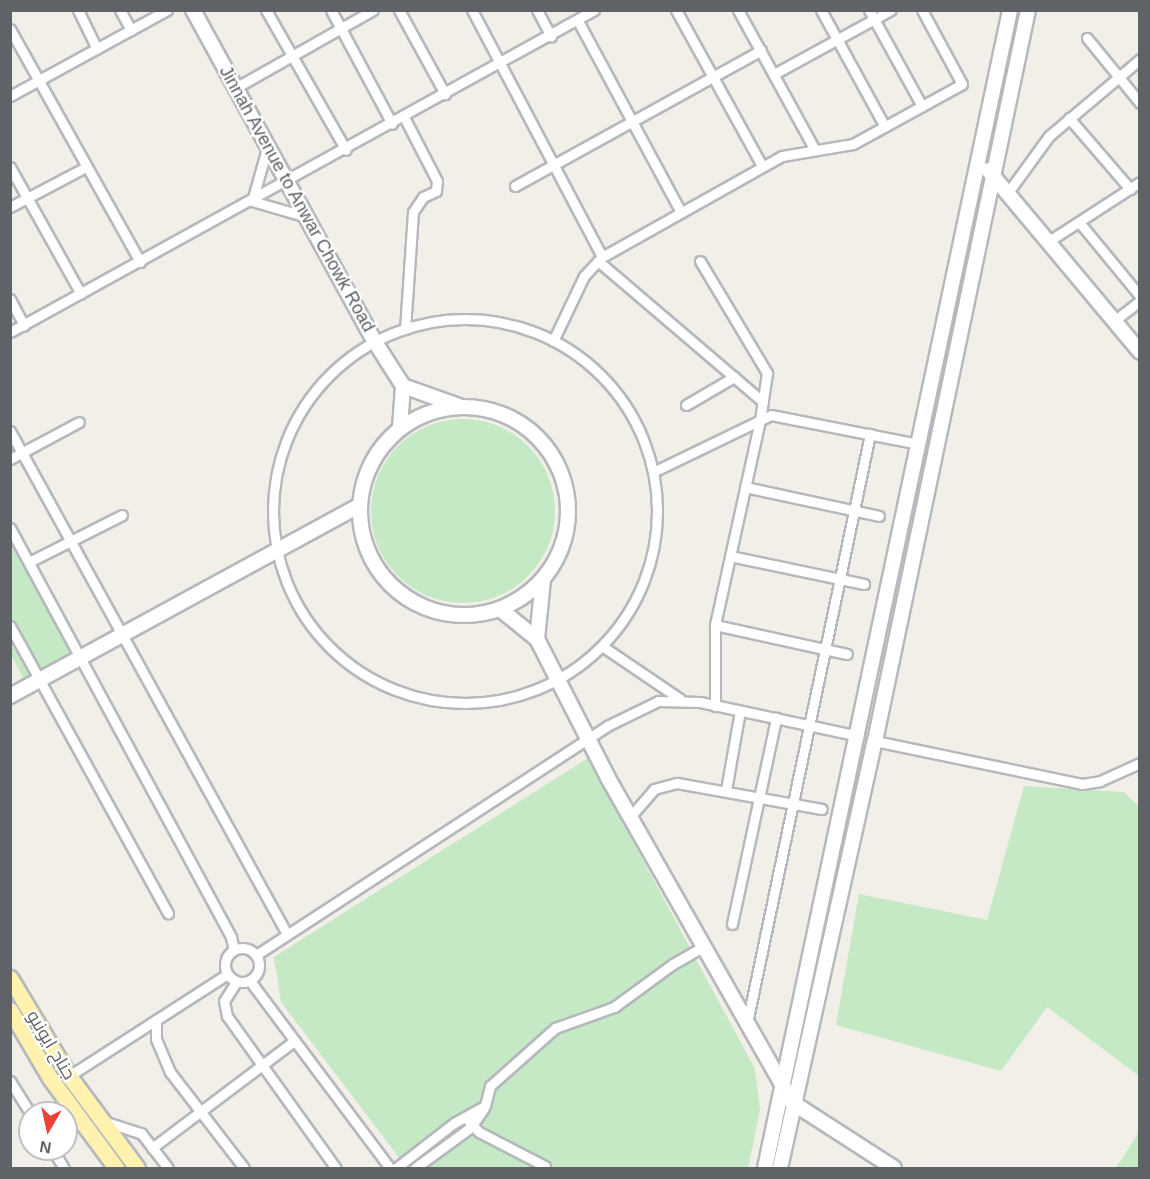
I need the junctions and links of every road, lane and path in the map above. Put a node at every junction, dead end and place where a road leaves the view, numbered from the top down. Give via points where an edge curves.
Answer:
1 (78, 10) edge
2 (120, 10) edge
3 (167, 10) edge
4 (193, 10) edge
5 (266, 10) edge
6 (331, 10) edge
7 (373, 10) edge
8 (399, 10) edge
9 (472, 10) edge
10 (537, 10) edge
11 (594, 10) edge
12 (676, 10) edge
13 (738, 10) edge
14 (821, 10) edge
15 (891, 10) edge
16 (922, 10) edge
17 (1010, 10) edge
18 (1028, 10) edge
19 (872, 15) edge
20 (578, 21) junction
21 (10, 29) edge
22 (341, 29) junction
23 (130, 30) junction
24 (551, 36) junction
25 (1087, 38) dead end
26 (838, 41) junction
27 (97, 48) junction
28 (761, 50) junction
29 (292, 56) junction
30 (1140, 59) edge
31 (499, 64) junction
32 (774, 74) junction
33 (713, 76) junction
34 (1117, 78) junction
35 (39, 80) junction
36 (237, 87) junction
37 (445, 94) junction
38 (10, 96) edge
39 (1140, 103) edge
40 (922, 106) junction
41 (404, 117) junction
42 (1069, 118) junction
43 (633, 121) junction
44 (392, 124) junction
45 (885, 127) junction
46 (268, 145) junction
47 (346, 150) junction
48 (815, 150) junction
49 (555, 164) junction
50 (762, 166) junction
51 (978, 166) junction
52 (10, 167) edge
53 (86, 167) junction
54 (993, 172) junction
55 (288, 182) junction
56 (1140, 182) edge
57 (515, 186) dead end
58 (1130, 189) junction
59 (1009, 191) junction
60 (27, 198) junction
61 (252, 201) junction
62 (10, 207) edge
63 (681, 212) junction
64 (307, 217) junction
65 (1079, 222) junction
66 (1049, 241) junction
67 (600, 259) junction
68 (700, 261) dead end
69 (141, 262) junction
70 (955, 273) junction
71 (973, 277) junction
72 (81, 294) junction
73 (1140, 298) edge
74 (10, 299) edge
75 (1114, 321) junction
76 (24, 325) junction
77 (405, 329) junction
78 (10, 332) edge
79 (553, 341) junction
80 (375, 342) junction
81 (1140, 352) edge
82 (734, 377) junction
83 (404, 386) junction
84 (763, 402) junction
85 (686, 405) dead end
86 (461, 406) junction
87 (760, 420) junction
88 (79, 422) dead end
89 (400, 428) junction
90 (10, 431) edge
91 (870, 434) junction
92 (919, 444) junction
93 (22, 453) junction
94 (10, 459) edge
95 (653, 472) junction
96 (745, 487) junction
97 (359, 506) junction
98 (854, 510) junction
99 (122, 515) dead end
100 (879, 516) dead end
101 (10, 528) edge
102 (71, 541) junction
103 (277, 551) junction
104 (730, 556) junction
105 (29, 562) junction
106 (839, 579) junction
107 (543, 580) junction
108 (864, 584) dead end
109 (500, 609) junction
110 (715, 625) junction
111 (10, 626) edge
112 (879, 632) junction
113 (896, 634) junction
114 (123, 637) junction
115 (537, 639) junction
116 (602, 646) junction
117 (826, 649) junction
118 (847, 654) dead end
119 (81, 658) junction
120 (557, 679) junction
121 (40, 680) junction
122 (10, 696) edge
123 (680, 699) junction
124 (715, 706) junction
125 (740, 711) junction
126 (776, 718) junction
127 (810, 726) junction
128 (858, 736) junction
129 (588, 738) junction
130 (875, 741) junction
131 (1140, 763) edge
132 (726, 790) junction
133 (761, 796) junction
134 (791, 802) junction
135 (822, 809) dead end
136 (630, 817) junction
137 (168, 914) dead end
138 (732, 924) dead end
139 (287, 934) junction
140 (704, 946) junction
141 (234, 950) junction
142 (256, 955) junction
143 (226, 974) junction
144 (10, 978) edge
145 (250, 981) junction
146 (236, 982) junction
147 (10, 1010) edge
148 (156, 1020) junction
149 (747, 1023) junction
150 (294, 1041) junction
151 (262, 1065) junction
152 (69, 1076) junction
153 (10, 1081) edge
154 (782, 1084) junction
155 (22, 1101) edge
156 (793, 1103) junction
157 (485, 1106) junction
158 (200, 1110) junction
159 (465, 1117) junction
160 (102, 1121) junction
161 (471, 1127) junction
162 (152, 1148) junction
163 (545, 1166) dead end
164 (116, 1168) edge
165 (137, 1168) edge
166 (168, 1168) edge
167 (243, 1168) edge
168 (336, 1168) edge
169 (390, 1168) edge
170 (396, 1168) edge
171 (415, 1168) edge
172 (765, 1168) edge
173 (780, 1168) edge
174 (894, 1168) edge

1 - 27 street
2 - 23 street
3 - 23 street
4 - 36 main road, Jinnah Avenue to Anwar Chowk Road
5 - 29 street
6 - 22 street
7 - 22 street
8 - 37 street
9 - 31 street
10 - 24 street
11 - 20 street
12 - 33 street
13 - 28 street
14 - 26 street
15 - 19 street
16 - 40 street via 962,84
17 - 51 main road
18 - 54 main road
19 - 26 street
19 - 40 street
20 - 24 street
20 - 43 street
21 - 35 street
22 - 29 street
22 - 44 street
23 - 27 street
24 - 31 street
25 - 34 street
26 - 32 street
26 - 45 street
27 - 35 street
28 - 32 street
28 - 33 street
29 - 36 street
29 - 47 street
30 - 34 street
31 - 37 street
31 - 49 street
32 - 48 street
33 - 43 street
33 - 50 street
34 - 39 street
34 - 42 street
35 - 38 street
35 - 53 street
36 - 46 main road, Jinnah Avenue to Anwar Chowk Road
37 - 41 street
40 - 45 street
41 - 44 street
41 - 77 street via 437,182 436,191 423,197 413,212
42 - 58 street
42 - 59 street via 1049,136
43 - 49 street
43 - 63 street
44 - 47 street
45 - 48 street via 853,144
46 - 55 main road, Jinnah Avenue to Anwar Chowk Road
46 - 61 street
47 - 55 street
48 - 50 street via 783,156
49 - 57 street
49 - 67 street
50 - 63 street
51 - 54 main road
51 - 70 main road
52 - 60 street
53 - 60 street
53 - 69 street
54 - 59 main road
54 - 71 main road
55 - 61 street
55 - 64 main road, Jinnah Avenue to Anwar Chowk Road
56 - 58 street
58 - 65 street
59 - 66 main road
60 - 62 street
60 - 72 street
61 - 64 street
61 - 69 street
63 - 67 street
64 - 80 main road, Jinnah Avenue to Anwar Chowk Road
65 - 66 street
65 - 73 street
66 - 75 main road
67 - 79 street via 584,276
67 - 82 street
68 - 84 street via 766,373
69 - 72 street
70 - 71 main road
70 - 92 main road
71 - 113 main road
72 - 76 street
73 - 75 street
74 - 76 street
75 - 81 main road
76 - 78 street
77 - 79 street via 480,320 505,324
77 - 80 street
79 - 95 street via 577,356 618,395 637,428
80 - 83 main road, Jinnah Avenue to Anwar Chowk Road
80 - 103 street via 325,379 291,430 274,489
82 - 84 street
82 - 85 street
83 - 86 main road
83 - 89 main road
84 - 87 street
86 - 89 main road via 429,412
86 - 107 main road via 501,413 535,434 559,466 569,505 567,525 564,545
87 - 91 street via 771,415 789,416
87 - 95 street
87 - 96 street
88 - 93 street
89 - 97 main road via 379,449
90 - 93 street
91 - 92 street
91 - 98 street
92 - 112 main road
93 - 94 street
93 - 102 street
95 - 116 street via 656,535 649,565 638,595
96 - 98 street
96 - 104 street
97 - 103 main road
97 - 109 main road via 368,550 378,571 402,595 432,611 466,616
98 - 100 street
98 - 106 street
99 - 102 street
101 - 105 street
102 - 105 street
102 - 114 street
103 - 114 main road
103 - 120 street via 296,601 320,637 370,678 421,697 464,703 528,693
104 - 106 street
104 - 110 street
105 - 119 street
106 - 108 street
106 - 117 street
107 - 109 main road via 524,597
107 - 115 main road
109 - 115 main road
110 - 117 street
110 - 124 street
111 - 121 street
112 - 113 main road
112 - 128 main road
113 - 130 main road
114 - 119 main road
114 - 139 street
115 - 120 main road
116 - 120 street
116 - 123 street
117 - 118 street
117 - 127 street
119 - 121 main road
119 - 141 street via 231,937
120 - 129 main road
121 - 122 main road
121 - 137 street
123 - 124 street
123 - 129 street via 658,701
124 - 125 street
125 - 126 street
125 - 132 street
126 - 127 street
126 - 133 street
127 - 128 street
127 - 134 street
128 - 154 main road
129 - 136 main road
129 - 139 street
130 - 131 street via 1072,783 1100,781
130 - 156 main road
132 - 133 street
132 - 136 street via 662,784
133 - 134 street
133 - 138 street
134 - 135 street
134 - 149 street
136 - 140 main road
139 - 142 street
140 - 149 main road
140 - 157 street via 614,1007 555,1028 490,1086
141 - 142 street via 246,948
141 - 143 street via 225,960
142 - 145 street via 258,972
143 - 146 street
143 - 148 street
144 - 152 main road, جناح ایونیو
145 - 146 street
145 - 150 street
146 - 151 street via 224,1001 227,1016
147 - 164 main road, جناح ایونیو via 50,1078
148 - 152 street
148 - 158 street via 156,1039 170,1071
149 - 154 main road
150 - 151 street
150 - 169 street
151 - 158 street
151 - 168 street
152 - 160 main road, جناح ایونیو
153 - 155 street
154 - 156 main road
154 - 172 main road
156 - 173 main road
156 - 174 main road
157 - 159 street
157 - 161 street
158 - 162 street
158 - 167 street
159 - 161 street
159 - 170 street
160 - 162 street via 134,1129
160 - 165 main road, جناح ایونیو
161 - 163 street
161 - 171 street
162 - 166 street

